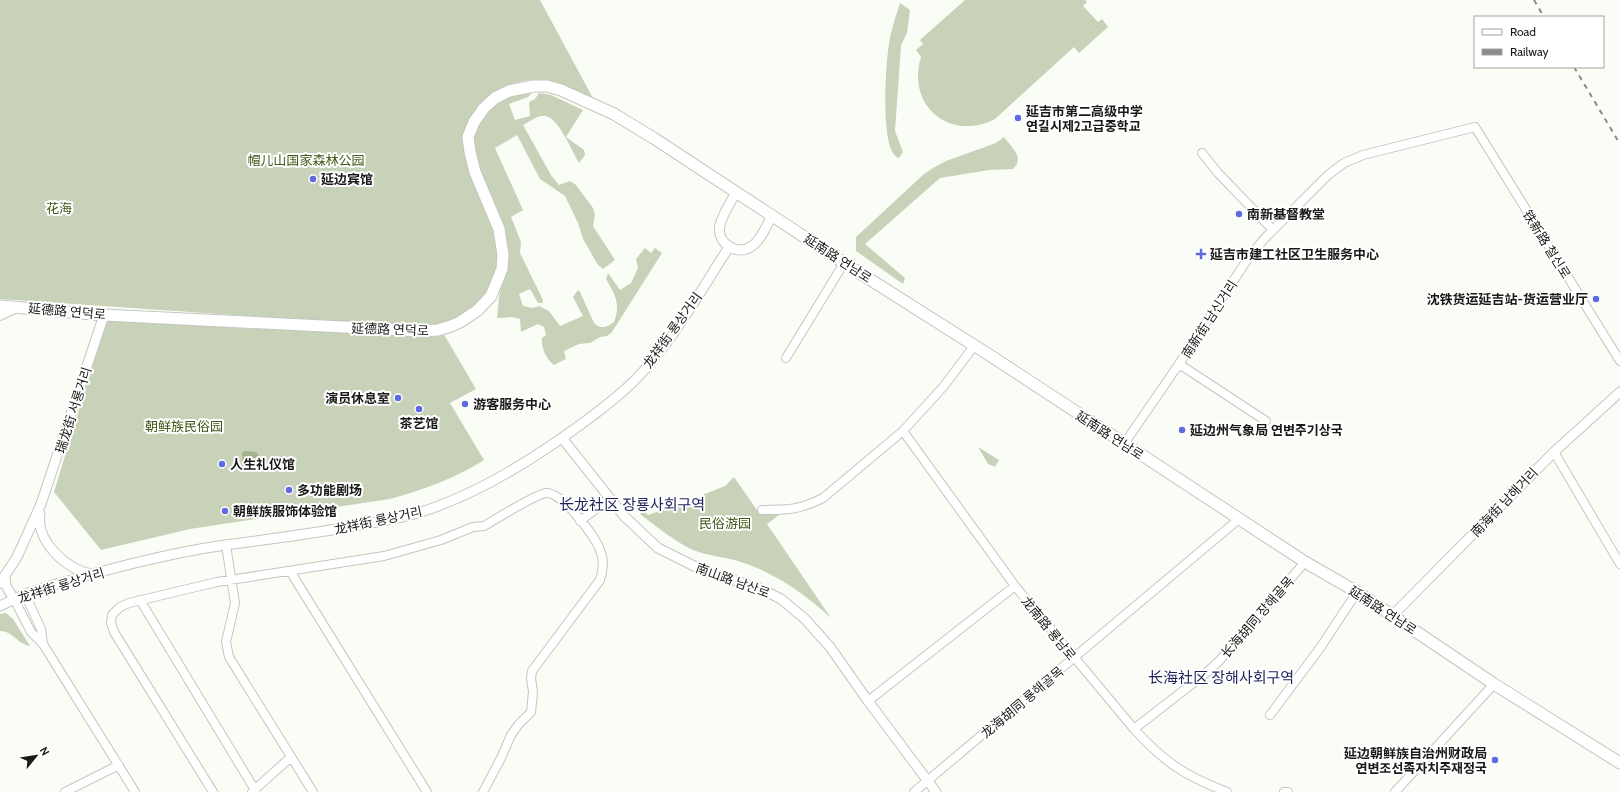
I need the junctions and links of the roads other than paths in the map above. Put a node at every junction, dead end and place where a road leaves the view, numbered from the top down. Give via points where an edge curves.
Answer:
1 (599, 108) joint
2 (1475, 127) joint
3 (1202, 153) dead end
4 (736, 192) junction
5 (772, 215) junction
6 (1273, 230) junction
7 (729, 247) junction
8 (844, 263) junction
9 (0, 306) edge
10 (19, 307) junction
11 (104, 315) junction
12 (0, 316) edge
13 (974, 346) junction
14 (786, 358) dead end
15 (1620, 361) edge
16 (1179, 364) junction
17 (1620, 392) edge
18 (1266, 421) dead end
19 (903, 431) junction
20 (562, 438) junction
21 (1124, 444) junction
22 (1554, 452) junction
23 (609, 499) junction
24 (41, 504) junction
25 (762, 510) dead end
26 (1239, 520) junction
27 (580, 521) junction
28 (226, 545) junction
29 (1305, 562) junction
30 (1620, 564) edge
31 (290, 571) junction
32 (96, 574) junction
33 (2, 580) edge
34 (232, 580) junction
35 (1015, 586) junction
36 (1357, 592) junction
37 (25, 594) junction
38 (14, 599) junction
39 (140, 600) junction
40 (0, 606) edge
41 (1392, 616) junction
42 (43, 644) junction
43 (1074, 658) junction
44 (1494, 684) junction
45 (868, 701) junction
46 (1270, 715) dead end
47 (1134, 729) junction
48 (291, 757) junction
49 (1620, 763) edge
50 (118, 765) junction
51 (927, 782) junction
52 (254, 791) edge
53 (66, 792) edge
54 (135, 792) edge
55 (213, 792) edge
56 (313, 792) edge
57 (427, 792) edge
58 (483, 792) edge
59 (914, 792) edge
60 (936, 792) edge
61 (1227, 792) edge
62 (1284, 792) edge
63 (1288, 792) edge
64 (1395, 792) edge

1 - 4 main road, 延南路 연남로 via 614,114
1 - 11 main road, 延德路 연덕로 via 576,95 547,86 534,86 509,91 495,98 474,122 468,137 470,152 475,172 499,229 502,269 495,289 486,303 451,326 423,331
2 - 6 street, 南新街 남신거리 via 1367,154 1344,164 1328,175
2 - 15 street, 铁新路 철신로
3 - 6 street via 1218,174
4 - 5 main road, 延南路 연남로
4 - 7 street via 720,225 721,238
5 - 7 street via 754,245 742,250
5 - 8 main road, 延南路 연남로
6 - 16 street, 南新街 남신거리 via 1247,260
7 - 20 street, 龙祥街 룡상거리 via 668,340 645,368 611,402
8 - 13 main road, 延南路 연남로
8 - 14 street
9 - 10 main road, 延德路 연덕로
10 - 11 main road, 延德路 연덕로
10 - 12 street
11 - 24 street, 瑞龙街 서룡거리
13 - 19 street via 944,386
13 - 21 main road, 延南路 연남로
16 - 18 street
16 - 21 street, 南新街 남신거리
17 - 22 street, 南海街 남해거리
19 - 25 street via 822,498 794,510
19 - 35 street, 龙南路 룡남로
20 - 23 street, 南山路 남산로
20 - 28 street, 龙祥街 룡상거리 via 490,482 457,499 422,512 331,531
21 - 26 main road, 延南路 연남로
22 - 30 street
22 - 41 street, 南海街 남해거리
23 - 27 street
23 - 45 street, 南山路 남산로 via 658,548 704,571 759,588 781,599 821,636
24 - 32 street, 瑞龙街 서룡거리 via 39,526 54,552 78,570
24 - 33 street, 瑞龙街 서룡거리 via 18,557
26 - 29 main road, 延南路 연남로
26 - 43 street, 龙海胡同 룡해골목
27 - 31 street via 563,500 545,493 484,526 473,527 441,540 384,556
27 - 58 street via 600,550 600,580 532,671 531,712 511,735
28 - 32 street, 龙祥街 룡상거리 via 154,558
28 - 34 street
29 - 36 main road, 延南路 연남로
29 - 47 street, 长海胡同 장해골목 via 1219,661
31 - 34 street
31 - 57 street
32 - 37 street, 龙祥街 룡상거리
33 - 38 street
34 - 39 street
34 - 48 street via 235,603 226,642 229,657
35 - 43 street, 龙南路 룡남로
35 - 45 street
36 - 41 main road, 延南路 연남로
36 - 46 street via 1320,648
37 - 38 street, 龙祥街 룡상거리
37 - 42 street via 41,629
38 - 40 street, 龙祥街 룡상거리
38 - 42 street via 31,632
39 - 52 street
39 - 55 street via 115,611 111,623 114,632
41 - 44 main road, 延南路 연남로
42 - 50 street
43 - 47 street, 龙南路 룡남로
43 - 51 street, 龙海胡同 룡해골목
44 - 49 main road, 延南路 연남로
44 - 64 street
45 - 51 street, 南山路 남산로
47 - 61 street, 龙南路 룡남로 via 1154,751 1171,764 1186,774
48 - 52 street
48 - 56 street
50 - 53 street
50 - 54 street
51 - 59 street, 龙海胡同 룡해골목
51 - 60 street, 南山路 남산로
62 - 63 street

